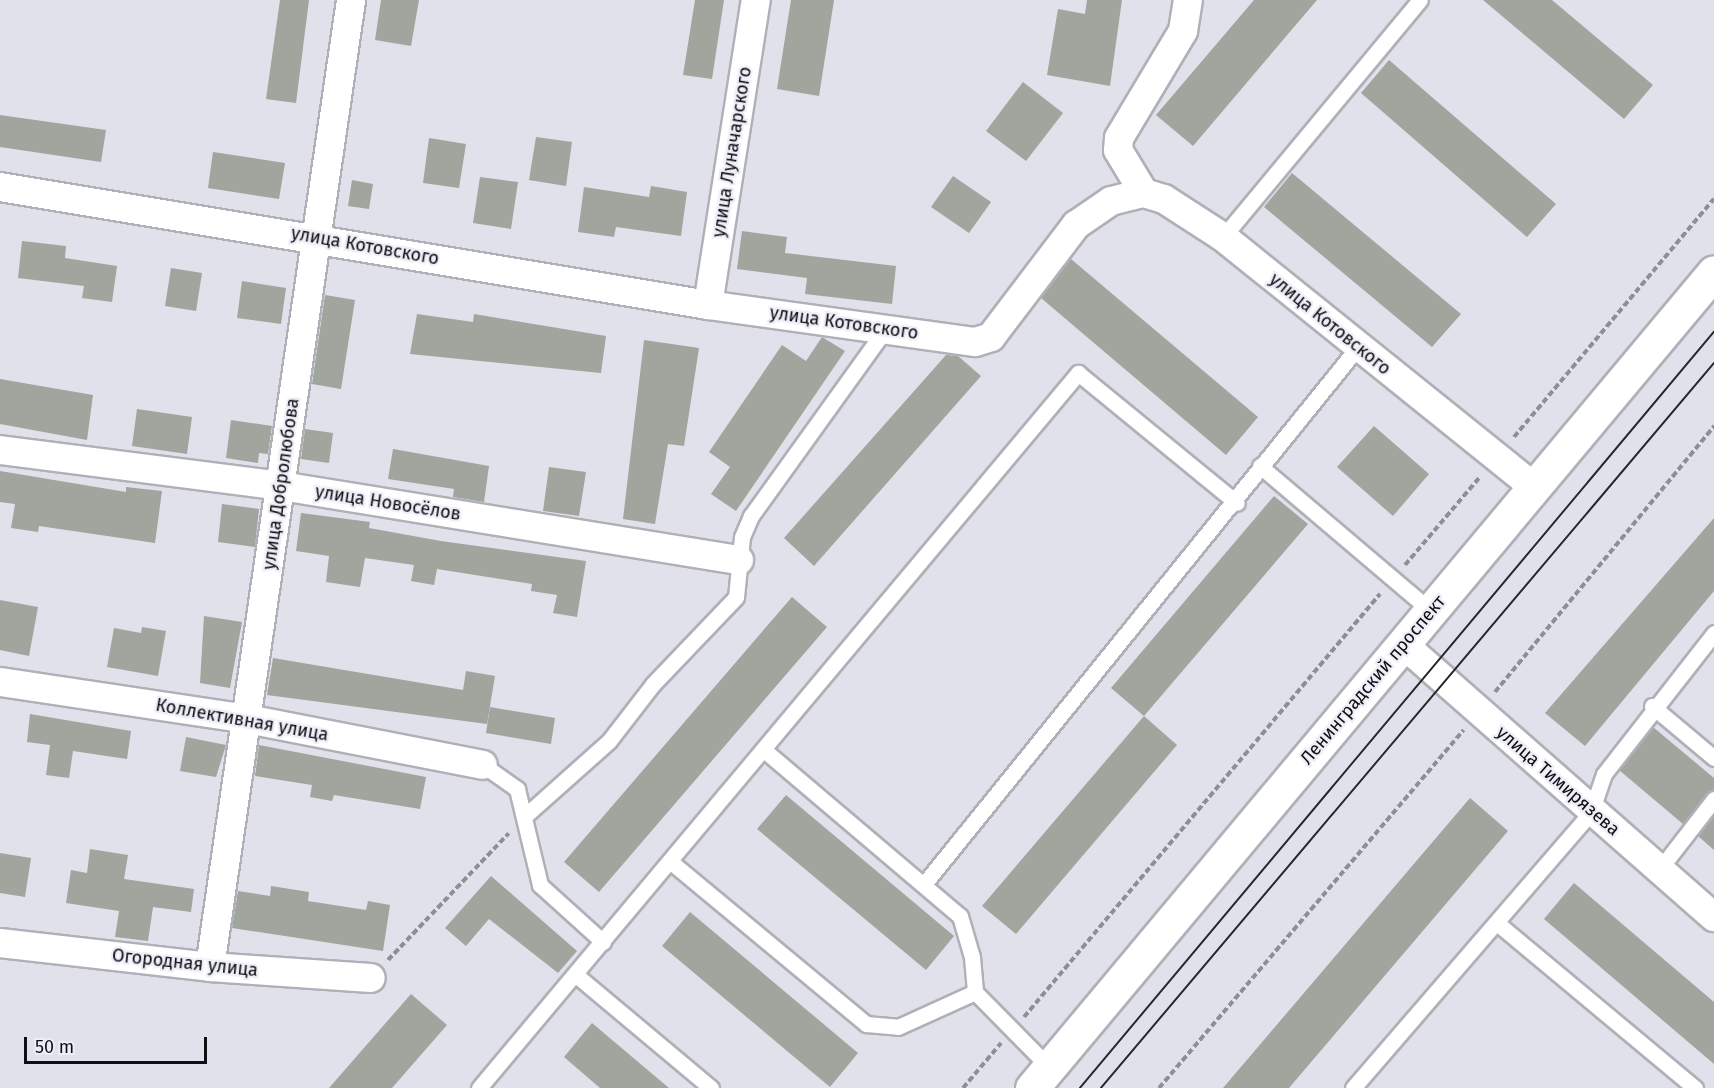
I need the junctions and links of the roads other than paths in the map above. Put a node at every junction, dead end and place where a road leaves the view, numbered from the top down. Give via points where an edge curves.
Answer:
1 (351, 0) edge
2 (756, 0) edge
3 (1188, 0) edge
4 (1420, 0) edge
5 (0, 187) edge
6 (1144, 193) junction
7 (1223, 237) junction
8 (315, 238) junction
9 (1714, 272) edge
10 (708, 305) junction
11 (886, 328) junction
12 (1358, 347) junction
13 (0, 450) edge
14 (1260, 466) junction
15 (281, 486) junction
16 (1534, 487) junction
17 (1237, 503) junction
18 (739, 560) junction
19 (1431, 611) junction
20 (1714, 633) edge
21 (1403, 644) junction
22 (0, 682) edge
23 (1652, 706) junction
24 (247, 719) junction
25 (764, 750) junction
26 (1714, 758) edge
27 (483, 765) joint
28 (1714, 800) edge
29 (1591, 812) junction
30 (526, 815) junction
31 (671, 862) junction
32 (1659, 870) junction
33 (924, 884) junction
34 (1714, 916) edge
35 (1497, 923) junction
36 (603, 942) junction
37 (0, 943) edge
38 (210, 967) junction
39 (576, 975) junction
40 (371, 978) road end
41 (975, 992) junction
42 (1040, 1077) edge
43 (479, 1088) edge
44 (711, 1088) edge
45 (1353, 1088) edge
46 (1695, 1088) edge

1 - 8 street, улица Добролюбова
2 - 10 street, улица Луначарского
3 - 6 street via 1183,31 1119,138 1118,150
4 - 7 lane
5 - 8 street, улица Котовского
6 - 7 street, улица Котовского via 1164,200
6 - 11 street, улица Котовского via 1111,201 1077,225 991,337 975,342
7 - 12 street, улица Котовского
8 - 10 street, улица Котовского
8 - 15 street, улица Добролюбова
9 - 16 main road, Ленинградский проспект
10 - 11 street, улица Котовского
11 - 18 lane via 751,516
12 - 14 lane
12 - 16 street, улица Котовского
13 - 15 street, улица Новосёлов
14 - 17 lane
14 - 19 lane
15 - 18 street, улица Новосёлов
15 - 24 street, улица Добролюбова
16 - 19 main road, Ленинградский проспект
17 - 25 lane via 1078,373
17 - 33 lane
18 - 30 lane via 736,597 722,615 653,684 609,741
19 - 21 main road, Ленинградский проспект
20 - 23 lane
21 - 29 street, улица Тимирязева
21 - 42 main road, Ленинградский проспект
22 - 24 street, Коллективная улица
23 - 26 lane
23 - 29 lane via 1604,774
24 - 27 street, Коллективная улица
24 - 38 street, улица Добролюбова
25 - 31 lane
25 - 33 lane
27 - 30 lane via 517,789
28 - 32 lane
29 - 32 street, улица Тимирязева
29 - 35 lane
30 - 36 lane via 540,885
31 - 36 lane
31 - 41 lane via 866,1024 898,1027
32 - 34 street, улица Тимирязева
33 - 41 lane via 960,916 972,957
35 - 45 lane
35 - 46 lane
36 - 39 lane
37 - 38 street, Огородная улица
38 - 40 street, Огородная улица
39 - 43 lane
39 - 44 lane
41 - 42 lane via 1012,1030

